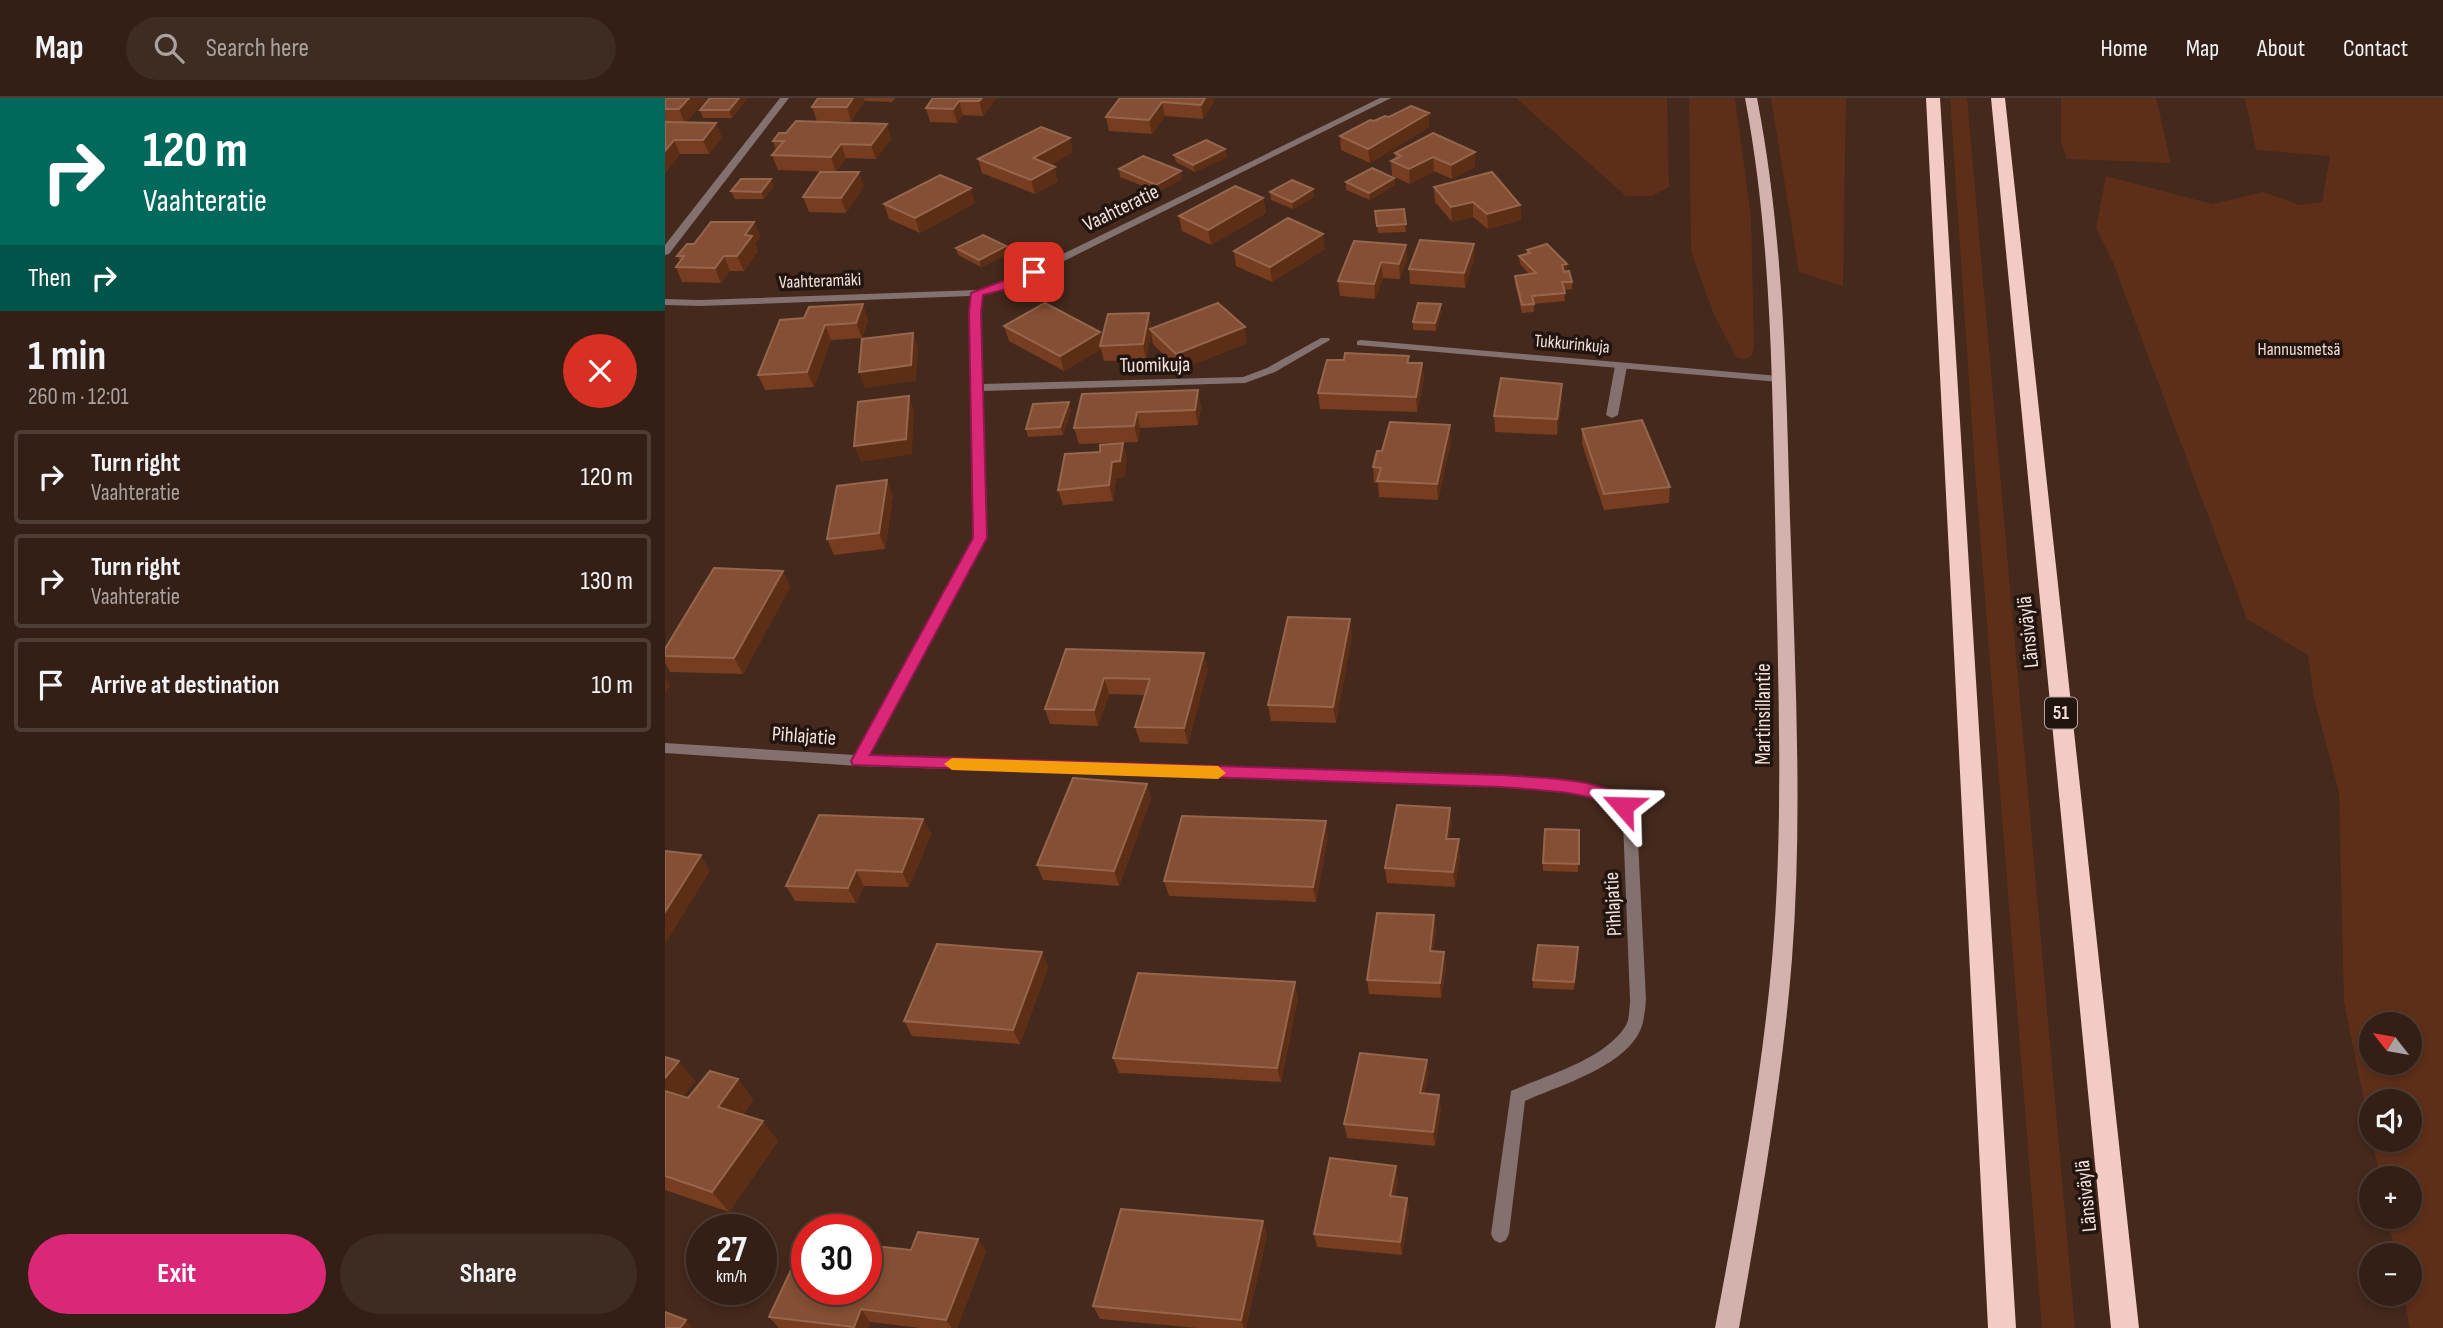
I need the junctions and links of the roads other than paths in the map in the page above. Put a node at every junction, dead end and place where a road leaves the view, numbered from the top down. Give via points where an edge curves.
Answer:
1 (785, 98) edge
2 (1387, 98) edge
3 (1751, 98) edge
4 (1933, 98) edge
5 (1998, 98) edge
6 (665, 252) edge
7 (977, 293) junction
8 (665, 302) edge
9 (1325, 340) dead end
10 (1361, 343) dead end
11 (1622, 366) junction
12 (1779, 379) junction
13 (977, 388) junction
14 (1612, 415) dead end
15 (665, 748) edge
16 (859, 761) junction
17 (1500, 1234) dead end
18 (1727, 1328) edge
19 (2002, 1328) edge
20 (2125, 1328) edge

1 - 6 street
2 - 7 street, Vaahteratie via 1010,284
3 - 12 main road, Martinsillantie via 1771,236
4 - 19 highway
5 - 20 highway, Länsiväylä / 51
7 - 8 street, Vaahteramäki
7 - 13 street
9 - 13 street, Tuomikuja via 1245,380
10 - 11 street, Tukkurinkuja
11 - 12 street, Tukkurinkuja
11 - 14 street
12 - 18 main road, Martinsillantie via 1787,722 1785,904 1775,1030
13 - 16 street via 980,538
15 - 16 street, Pihlajatie
16 - 17 street, Pihlajatie via 1502,781 1583,789 1623,806 1630,821 1638,1000 1635,1028 1607,1057 1517,1096

